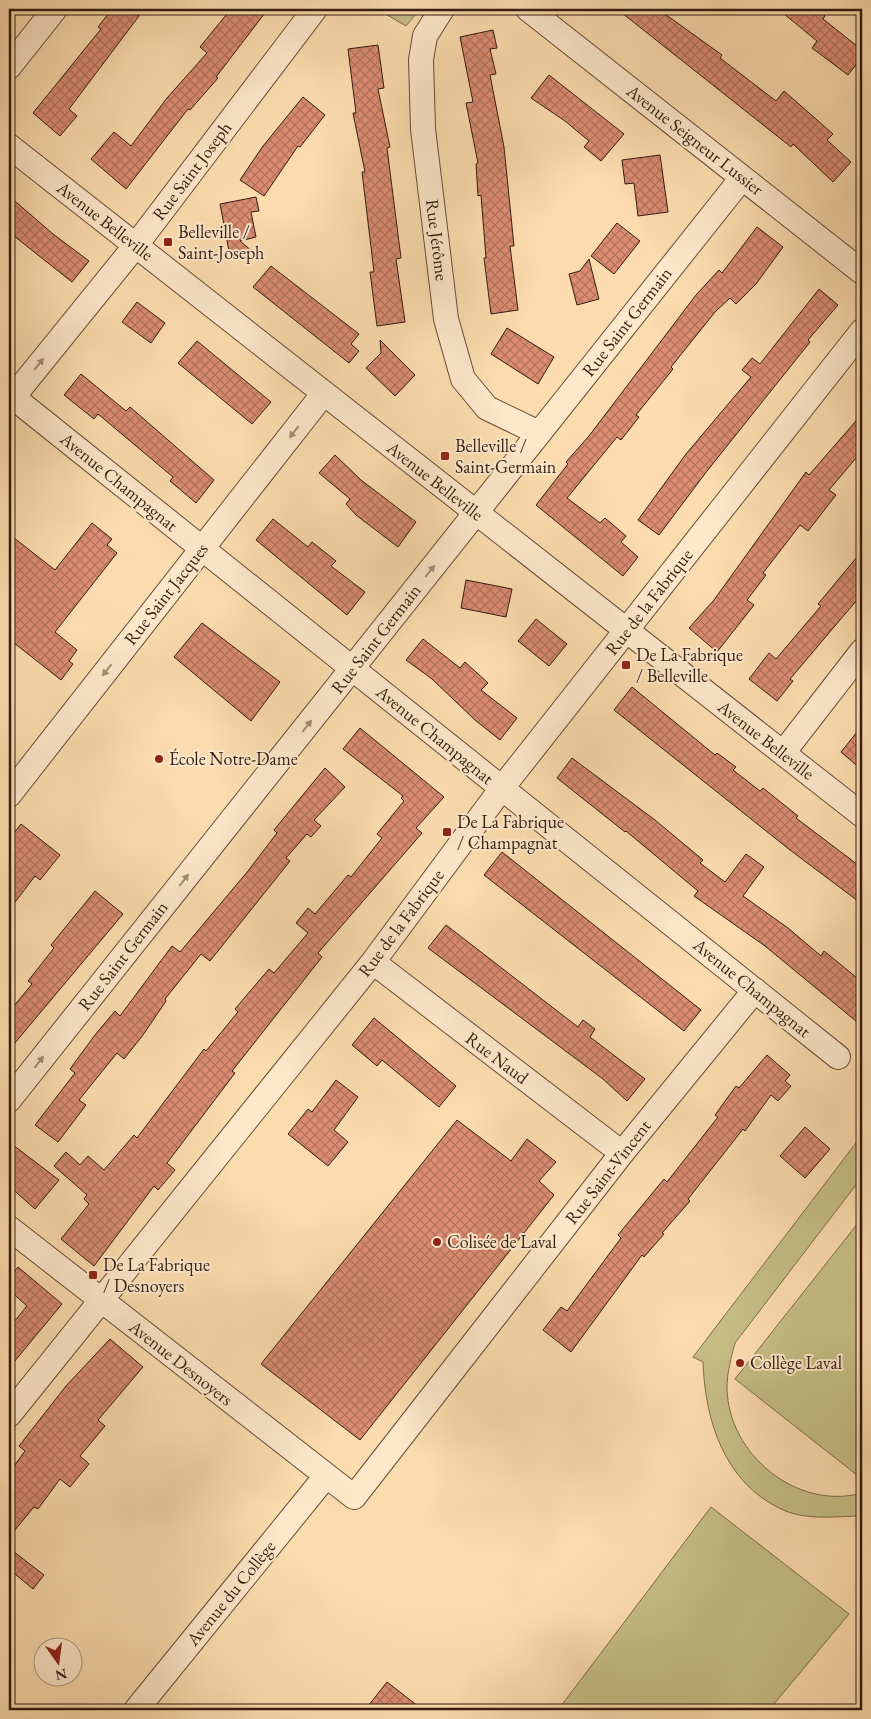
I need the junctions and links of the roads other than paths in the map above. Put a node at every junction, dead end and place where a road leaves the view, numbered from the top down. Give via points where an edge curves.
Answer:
1 (55, 9) edge
2 (315, 9) edge
3 (442, 9) edge
4 (528, 9) edge
5 (9, 67) edge
6 (9, 146) edge
7 (742, 178) junction
8 (136, 245) junction
9 (862, 272) edge
10 (862, 331) edge
11 (324, 393) junction
12 (10, 398) edge
13 (539, 433) junction
14 (476, 513) junction
15 (202, 549) junction
16 (627, 630) junction
17 (862, 650) edge
18 (352, 668) junction
19 (783, 753) junction
20 (502, 788) junction
21 (9, 795) edge
22 (862, 815) edge
23 (373, 962) junction
24 (755, 990) junction
25 (838, 1057) dead end
26 (9, 1100) edge
27 (622, 1154) junction
28 (9, 1228) edge
29 (100, 1299) junction
30 (9, 1415) edge
31 (326, 1476) junction
32 (354, 1497) joint
33 (136, 1710) edge

1 - 5 street
2 - 8 street, Rue Saint Joseph
3 - 13 street, Rue Jérôme via 425,36 421,60 423,129 446,319 463,379 487,408
4 - 7 street, Avenue Seigneur Lussier
6 - 8 street, Avenue Belleville
7 - 9 street, Avenue Seigneur Lussier
7 - 13 street, Rue Saint Germain
8 - 11 street, Avenue Belleville
12 -> 8 street, Rue Saint Joseph
10 - 16 street, Rue de la Fabrique
11 - 14 street, Avenue Belleville
11 -> 15 street, Rue Saint Jacques
12 - 15 street, Avenue Champagnat
13 - 14 street, Rue Saint Germain
14 - 16 street, Avenue Belleville
18 -> 14 street, Rue Saint Germain
15 - 18 street, Avenue Champagnat
15 -> 21 street, Rue Saint Jacques
16 - 19 street, Avenue Belleville
16 - 20 street, Rue de la Fabrique
17 - 19 street
18 - 20 street, Avenue Champagnat
26 -> 18 street, Rue Saint Germain
19 - 22 street, Avenue Belleville
20 - 23 street, Rue de la Fabrique
20 - 24 street, Avenue Champagnat
23 - 27 street, Rue Naud
23 - 29 street, Rue de la Fabrique
24 - 25 street, Avenue Champagnat
24 - 27 street, Rue Saint-Vincent
27 - 32 street, Rue Saint-Vincent
28 - 29 street, Avenue Desnoyers
29 - 30 street, Rue de la Fabrique
29 - 31 street, Avenue Desnoyers
31 - 32 street, Avenue Desnoyers
31 - 33 street, Avenue du Collège

